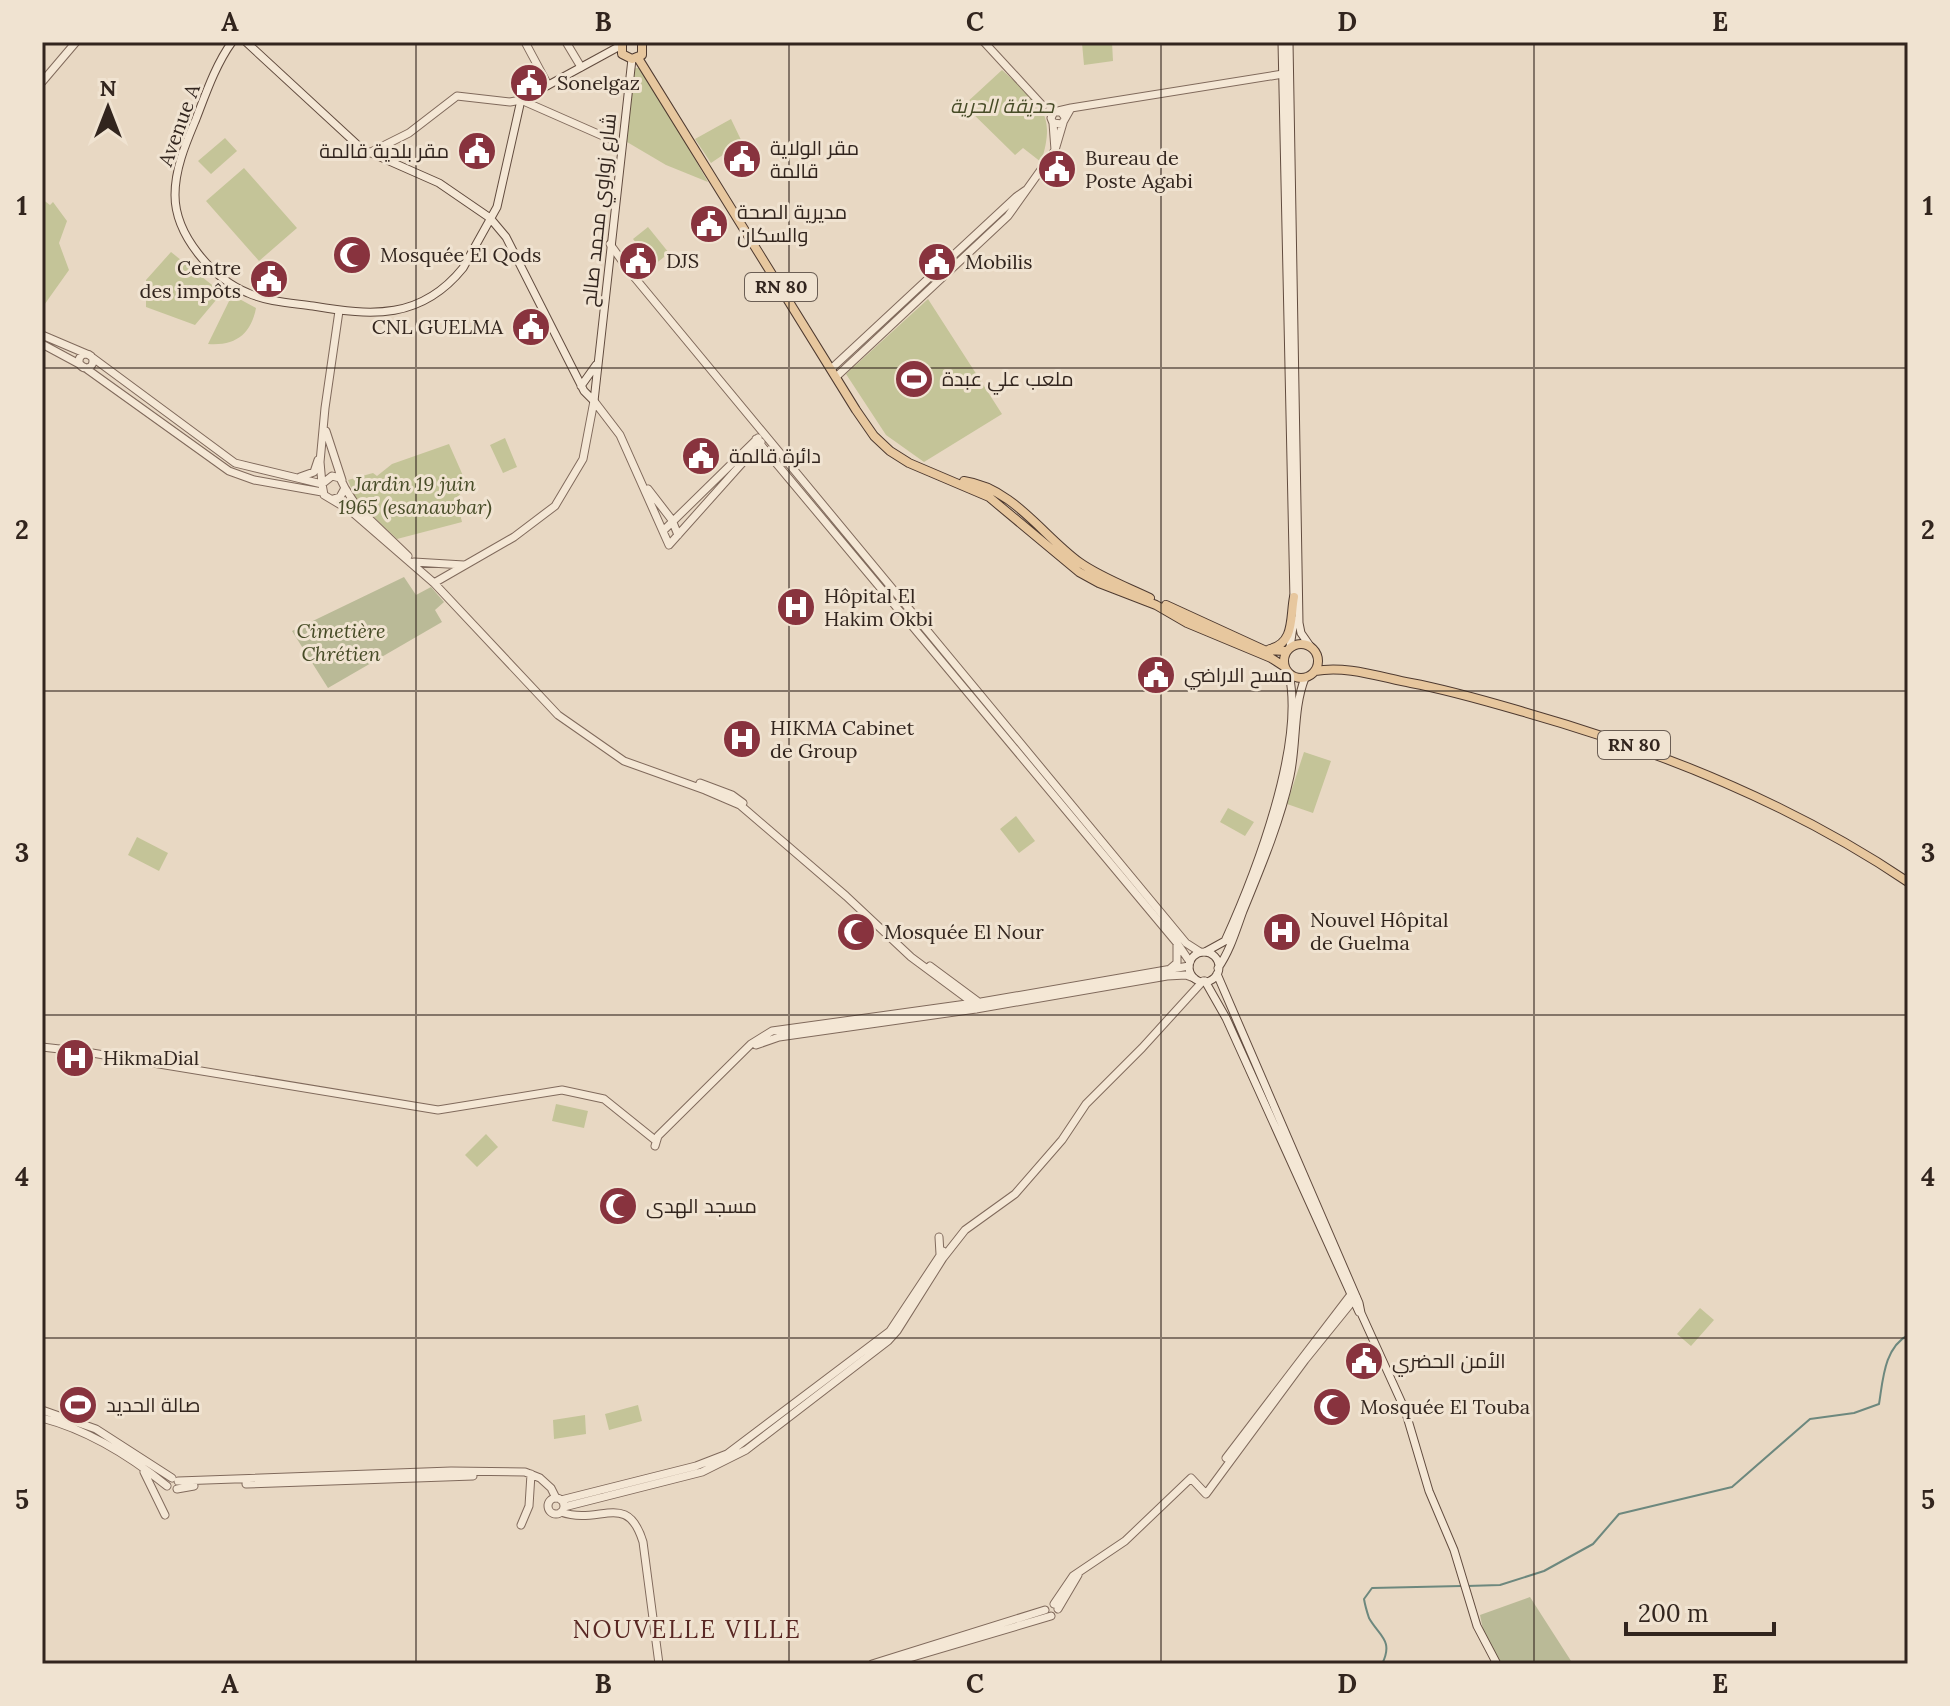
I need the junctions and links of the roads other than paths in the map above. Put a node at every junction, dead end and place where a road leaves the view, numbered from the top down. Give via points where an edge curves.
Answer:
1 (76, 42) edge
2 (232, 42) edge
3 (246, 42) edge
4 (525, 42) edge
5 (566, 42) edge
6 (653, 42) edge
7 (984, 42) edge
8 (1282, 42) edge
9 (1289, 42) edge
10 (621, 44) edge
11 (643, 45) edge
12 (635, 58) junction
13 (581, 67) junction
14 (1283, 74) junction
15 (42, 82) edge
16 (548, 85) junction
17 (521, 100) junction
18 (1058, 117) junction
19 (621, 144) junction
20 (369, 153) junction
21 (1028, 189) junction
22 (490, 218) junction
23 (610, 244) junction
24 (630, 272) junction
25 (608, 273) junction
26 (339, 311) junction
27 (42, 335) edge
28 (42, 344) edge
29 (89, 355) junction
30 (597, 363) junction
31 (82, 366) junction
32 (831, 369) junction
33 (575, 372) junction
34 (586, 377) junction
35 (836, 377) junction
36 (596, 382) junction
37 (583, 389) junction
38 (594, 401) junction
39 (606, 416) junction
40 (590, 423) junction
41 (324, 425) junction
42 (761, 438) junction
43 (322, 446) junction
44 (295, 478) junction
45 (639, 478) junction
46 (956, 480) junction
47 (344, 484) junction
48 (322, 488) junction
49 (333, 499) junction
50 (672, 520) junction
51 (664, 530) junction
52 (678, 535) junction
53 (411, 562) junction
54 (464, 565) junction
55 (434, 583) junction
56 (1294, 597) junction
57 (1310, 646) junction
58 (1288, 649) junction
59 (1264, 650) junction
60 (1317, 654) junction
61 (1337, 669) junction
62 (1287, 670) junction
63 (1315, 671) junction
64 (1305, 678) junction
65 (1908, 882) edge
66 (1177, 943) junction
67 (1203, 952) junction
68 (1189, 964) junction
69 (1168, 970) junction
70 (1218, 971) junction
71 (1194, 978) junction
72 (1204, 981) junction
73 (977, 1004) junction
74 (42, 1047) edge
75 (939, 1237) dead end
76 (947, 1246) dead end
77 (940, 1255) junction
78 (1353, 1297) junction
79 (42, 1410) edge
80 (42, 1418) edge
81 (140, 1467) junction
82 (531, 1474) junction
83 (176, 1482) junction
84 (531, 1493) junction
85 (548, 1503) junction
86 (560, 1504) junction
87 (165, 1515) dead end
88 (521, 1525) dead end
89 (1048, 1613) junction
90 (659, 1664) edge
91 (872, 1664) edge
92 (889, 1664) edge
93 (1497, 1664) edge

1 - 15 street
2 - 26 street, Avenue A via 180,161 175,198 181,224 207,263 232,285 262,298
3 - 20 street
4 - 16 street
5 - 13 street
6 - 11 main road
7 - 18 street
8 - 14 street
9 - 57 street via 1299,623
10 - 12 main road via 624,57
10 - 13 street
11 - 12 main road
12 - 19 street, شارع زواوي محمد صالح
12 - 32 main road, RN 80
13 - 16 street
14 - 18 street via 1071,108
14 - 56 street
16 - 17 street
17 - 19 street
17 - 20 street via 457,96 409,133
17 - 22 street, Avenue A
18 - 21 street via 1055,150
19 - 23 street, شارع زواوي محمد صالح
20 - 22 street via 439,183
21 - 32 street
21 - 35 street via 1008,216
22 - 26 street, Avenue A via 463,268 428,298 392,313
22 - 33 street via 506,237
23 - 24 street
23 - 25 street, شارع زواوي محمد صالح
24 - 25 street via 614,267
24 - 42 street
25 - 30 street, شارع زواوي محمد صالح
26 - 41 street
27 - 29 street
28 - 31 street
29 - 31 street via 92,363
29 - 44 street via 229,459
30 - 34 street, شارع زواوي محمد صالح
30 - 36 street, شارع زواوي محمد صالح
31 - 48 street via 229,471 254,480
32 - 35 main road, RN 80
33 - 34 street
33 - 37 street
34 - 36 street
34 - 37 street, شارع زواوي محمد صالح
35 - 46 main road, RN 80 via 874,436 890,451
36 - 38 street, شارع زواوي محمد صالح
37 - 38 street
37 - 40 street
38 - 39 street
38 - 40 street, شارع زواوي محمد صالح
39 - 40 street
39 - 45 street
40 - 54 street, شارع زواوي محمد صالح via 583,459 555,506 527,529
41 - 43 street
41 - 47 street
42 - 50 street
42 - 52 street
42 - 66 street
42 - 67 street via 1186,943
43 - 44 street via 314,472
43 - 48 street
44 - 48 street
45 - 50 street
45 - 51 street
46 - 59 main road, RN 80 via 973,482 1009,501 1095,572
46 - 62 main road, RN 80 via 997,502 1089,578 1271,658
47 - 48 street via 332,476
47 - 49 street via 340,497
47 - 53 street via 357,507
48 - 49 street
49 - 53 street
50 - 51 street
50 - 52 street
51 - 52 street via 669,545
53 - 54 street
53 - 55 street
54 - 55 street, شارع زواوي محمد صالح
55 - 73 street via 558,715 627,757 737,798
56 - 58 street via 1294,633
56 - 59 main road via 1287,638 1281,646
57 - 58 main road
57 - 60 main road
58 - 59 main road, RN 80
58 - 62 main road
60 - 61 main road, RN 80
60 - 63 main road
61 - 63 main road, RN 80
61 - 65 main road, RN 80 via 1456,693 1645,749 1773,805
62 - 64 main road
62 - 67 street via 1292,694 1278,799 1225,941
63 - 64 main road
64 - 70 street via 1282,808
66 - 68 street
66 - 69 street via 1177,963
67 - 68 street
67 - 70 street via 1215,958
68 - 69 street
68 - 71 street
69 - 73 street
70 - 72 street
70 - 78 street
71 - 72 street
71 - 73 street via 1167,976
72 - 78 street via 1226,1018
72 - 86 street via 1086,1104 1015,1194 965,1230 888,1341 734,1458 702,1472
73 - 74 street via 779,1037 747,1049 655,1143 604,1099 562,1090 438,1110
75 - 77 street
76 - 77 street
77 - 86 street via 890,1331 727,1454
78 - 89 street via 1295,1365 1205,1492 1191,1478 1130,1537 1073,1576 1056,1606 1047,1605
78 - 93 street via 1405,1410 1477,1626
79 - 83 street via 96,1429
80 - 81 street via 82,1431
81 - 83 street via 167,1486
81 - 87 street
82 - 83 street via 451,1471
82 - 84 street
82 - 86 street via 551,1488
84 - 85 street via 538,1504
84 - 88 street
85 - 86 street
85 - 86 street via 552,1513
86 - 90 street via 576,1517 623,1513 637,1525
89 - 91 street
89 - 92 street

